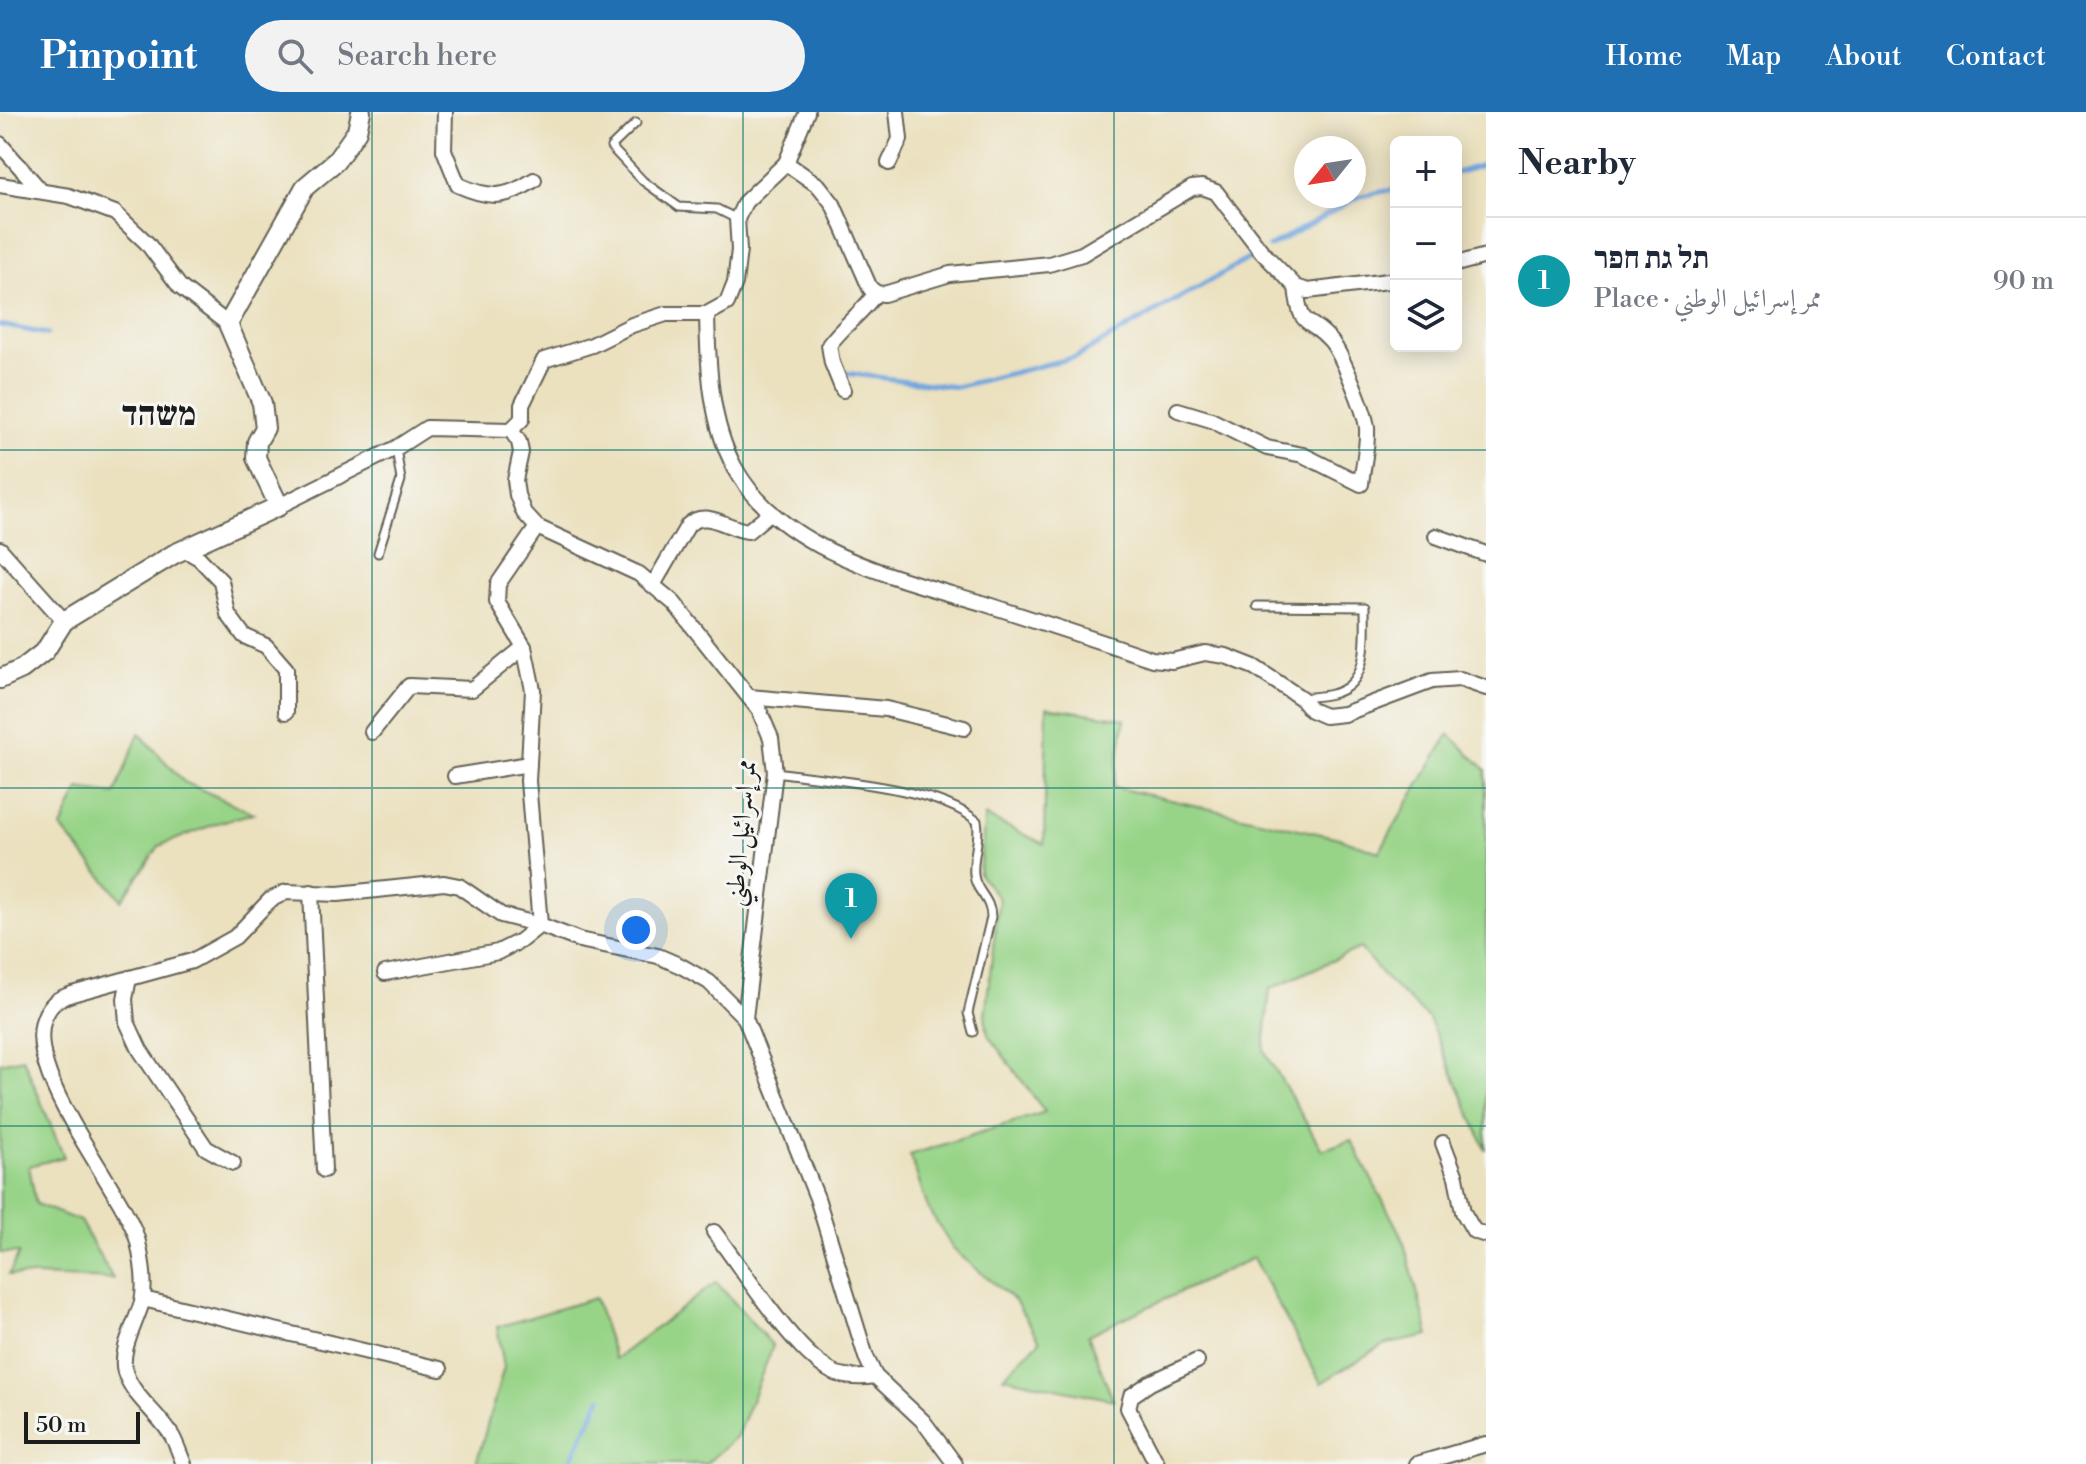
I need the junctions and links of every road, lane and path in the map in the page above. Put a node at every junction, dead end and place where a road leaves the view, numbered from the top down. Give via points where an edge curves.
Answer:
1 (361, 112) edge
2 (445, 112) edge
3 (807, 112) edge
4 (897, 112) edge
5 (636, 123) dead end
6 (0, 144) edge
7 (786, 163) junction
8 (889, 163) dead end
9 (534, 180) dead end
10 (0, 185) edge
11 (41, 191) junction
12 (737, 219) junction
13 (1486, 256) edge
14 (1462, 262) edge
15 (1390, 281) edge
16 (1296, 287) junction
17 (876, 293) junction
18 (707, 314) junction
19 (228, 324) junction
20 (843, 390) dead end
21 (1178, 410) dead end
22 (511, 430) junction
23 (396, 448) junction
24 (279, 506) junction
25 (771, 512) junction
26 (537, 527) junction
27 (1436, 536) dead end
28 (0, 549) edge
29 (185, 550) junction
30 (378, 553) dead end
31 (1486, 554) edge
32 (653, 585) junction
33 (1257, 606) dead end
34 (64, 621) junction
35 (524, 647) junction
36 (0, 679) edge
37 (1486, 688) edge
38 (749, 697) junction
39 (1301, 698) junction
40 (286, 712) dead end
41 (964, 728) dead end
42 (372, 732) dead end
43 (529, 764) junction
44 (775, 772) junction
45 (455, 776) dead end
46 (311, 892) junction
47 (540, 925) junction
48 (385, 973) dead end
49 (129, 978) junction
50 (745, 1018) junction
51 (973, 1032) dead end
52 (1443, 1143) dead end
53 (233, 1163) dead end
54 (324, 1170) dead end
55 (714, 1232) dead end
56 (1486, 1235) edge
57 (143, 1299) junction
58 (1197, 1361) dead end
59 (440, 1369) dead end
60 (875, 1376) junction
61 (1486, 1444) edge
62 (184, 1464) edge
63 (955, 1464) edge
64 (1157, 1464) edge
65 (1417, 1464) edge

1 - 19 street via 357,131 336,161 305,187
2 - 9 street via 444,150 458,185 498,196
3 - 7 street
4 - 8 street via 900,139
5 - 12 lane via 611,147 622,161 679,207 717,209
6 - 11 street
7 - 12 street via 745,202
7 - 17 street via 819,186 833,204
10 - 11 street
11 - 19 street via 115,213 147,243 180,287
12 - 18 street via 735,283 727,303
13 - 14 street
15 - 16 street via 1308,291
16 - 17 street via 1216,192 1202,187 1062,262 950,274
16 - 21 street via 1298,311 1330,340 1367,425 1361,484 1303,455 1267,448
17 - 20 street via 829,345
18 - 22 street via 666,314 544,360 522,405 522,419
18 - 25 street via 708,364 720,429 734,467
19 - 24 street via 262,403 265,428 256,458
22 - 23 street via 427,428
22 - 26 street via 521,452 517,495
23 - 24 street
23 - 30 lane via 401,480
24 - 29 street
25 - 32 street via 748,531 696,518
25 - 39 street via 838,556 885,575 1152,659 1226,656 1254,667
26 - 32 street, ممر إسرائيل الوطني
26 - 35 street via 498,584 497,602
27 - 31 street
28 - 34 street
29 - 34 street
29 - 40 street via 221,581 228,614 244,636 266,646 286,669
32 - 38 street, ممر إسرائيل الوطني via 674,603
33 - 39 lane via 1365,607 1357,677 1334,693
34 - 36 street via 45,651
35 - 42 street via 472,689 409,686
35 - 43 street via 533,690
37 - 39 street via 1460,679 1432,681 1344,714 1325,716
38 - 41 street via 886,709
38 - 44 street, ممر إسرائيل الوطني via 771,738
43 - 45 street
43 - 47 street
44 - 50 street, ممر إسرائيل الوطني
44 - 51 lane via 930,797 977,821 973,873 991,906 991,917 968,1013
46 - 47 street via 444,883 459,886 501,915
46 - 49 street via 286,892 270,900 235,937 192,961
46 - 54 street
47 - 48 street via 498,952
47 - 50 street via 681,966 709,982
49 - 53 street via 127,1022 140,1050 206,1148
49 - 57 street via 55,1002 40,1042 44,1066 66,1114 137,1238
50 - 60 street, ممر إسرائيل الوطني via 817,1198
52 - 56 street via 1463,1212 1474,1231
55 - 60 street via 813,1359 853,1378
57 - 59 street
57 - 62 street via 125,1371 172,1436
58 - 64 street via 1131,1396 1128,1408
60 - 63 street, ممر إسرائيل الوطني via 923,1421
61 - 65 street

